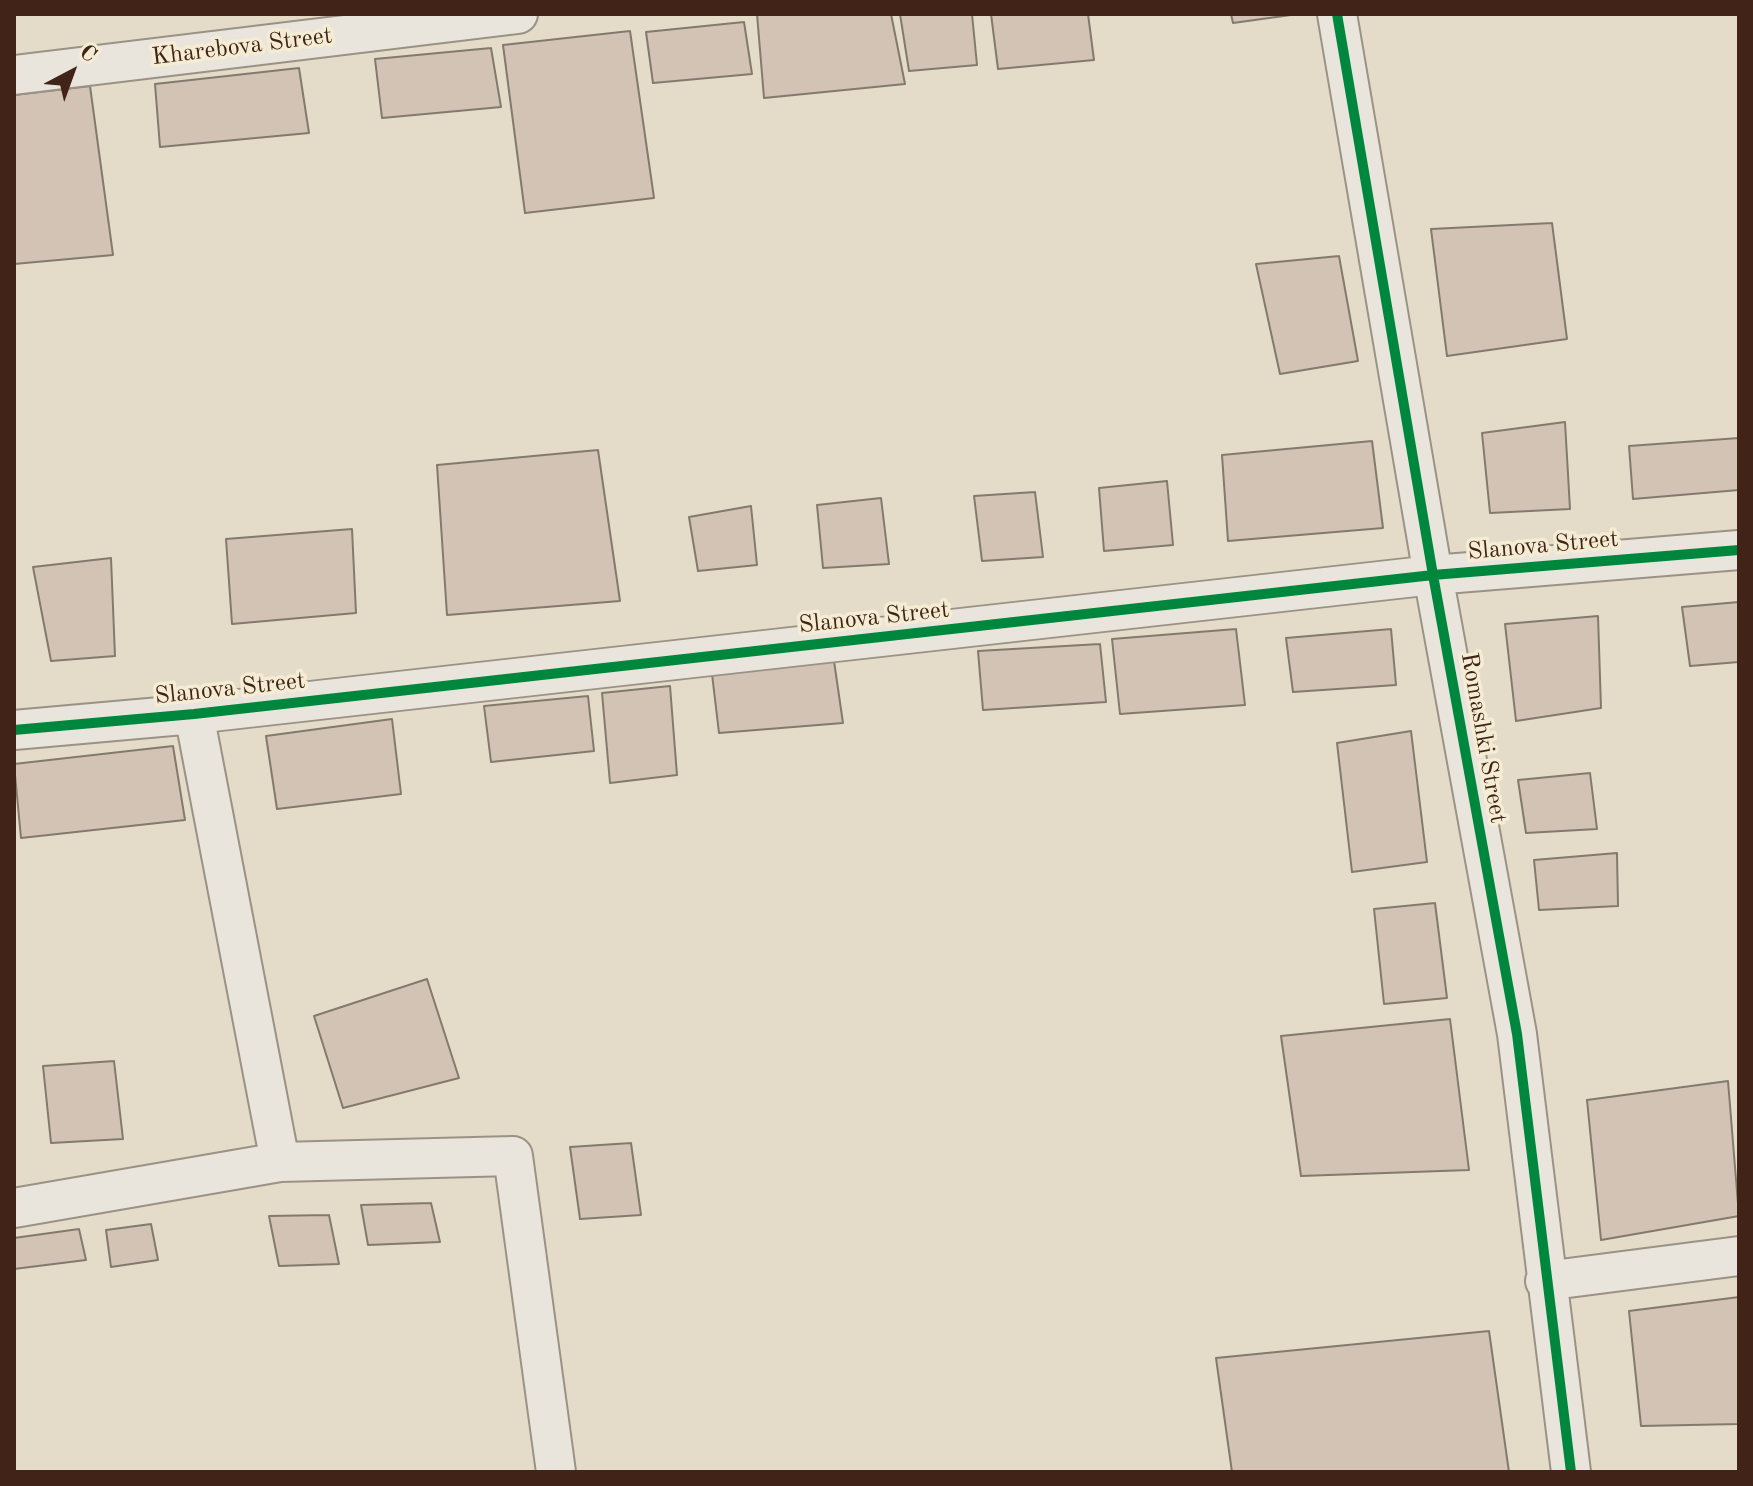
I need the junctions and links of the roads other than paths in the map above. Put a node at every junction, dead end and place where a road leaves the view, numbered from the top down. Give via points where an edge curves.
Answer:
1 (518, 14) edge
2 (1337, 14) edge
3 (14, 75) edge
4 (1739, 550) edge
5 (1433, 575) junction
6 (194, 714) junction
7 (14, 730) edge
8 (280, 1162) junction
9 (14, 1208) edge
10 (1739, 1256) edge
11 (1545, 1281) junction
12 (556, 1472) edge
13 (1571, 1472) edge

1 - 3 street, Kharebova Street
2 - 5 street, Romashki Street
4 - 5 street, Slanova Street
5 - 6 street, Slanova Street
5 - 11 street, Romashki Street via 1517,1034
6 - 7 street, Slanova Street
6 - 8 street
8 - 9 street
8 - 12 street via 513,1156
10 - 11 street
11 - 13 street, Romashki Street

